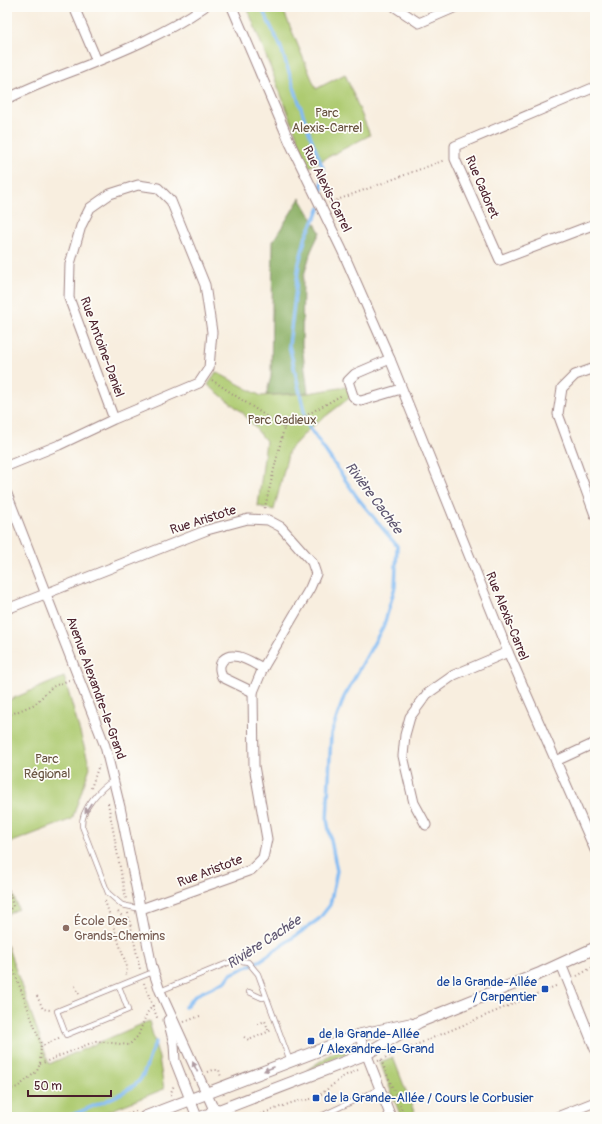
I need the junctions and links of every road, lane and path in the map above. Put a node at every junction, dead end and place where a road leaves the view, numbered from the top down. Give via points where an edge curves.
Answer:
1 (74, 7) edge
2 (204, 7) edge
3 (232, 7) edge
4 (395, 7) edge
5 (456, 7) edge
6 (96, 61) junction
7 (595, 87) edge
8 (7, 99) edge
9 (455, 156) junction
10 (321, 206) junction
11 (595, 224) edge
12 (390, 359) junction
13 (595, 368) edge
14 (204, 376) junction
15 (402, 389) junction
16 (350, 391) junction
17 (114, 419) junction
18 (284, 428) junction
19 (7, 466) edge
20 (7, 494) edge
21 (595, 515) edge
22 (262, 520) junction
23 (46, 594) junction
24 (7, 609) edge
25 (508, 652) junction
26 (263, 668) junction
27 (79, 676) junction
28 (253, 692) junction
29 (7, 716) edge
30 (595, 743) edge
31 (556, 760) junction
32 (114, 780) junction
33 (108, 806) dead end
34 (426, 824) dead end
35 (595, 850) edge
36 (7, 882) edge
37 (124, 892) dead end
38 (105, 900) dead end
39 (141, 910) junction
40 (7, 911) edge
41 (130, 924) dead end
42 (132, 933) junction
43 (118, 938) junction
44 (595, 948) edge
45 (7, 952) edge
46 (560, 964) junction
47 (595, 966) edge
48 (140, 970) dead end
49 (153, 972) junction
50 (580, 974) dead end
51 (126, 977) dead end
52 (119, 986) junction
53 (554, 986) dead end
54 (160, 991) junction
55 (249, 992) dead end
56 (37, 996) dead end
57 (266, 997) junction
58 (153, 1007) dead end
59 (43, 1009) dead end
60 (200, 1016) dead end
61 (184, 1022) dead end
62 (419, 1022) junction
63 (258, 1024) dead end
64 (359, 1035) junction
65 (244, 1038) dead end
66 (53, 1041) dead end
67 (40, 1047) junction
68 (595, 1049) edge
69 (366, 1054) junction
70 (290, 1061) junction
71 (40, 1064) junction
72 (358, 1070) dead end
73 (208, 1072) dead end
74 (221, 1074) dead end
75 (380, 1089) junction
76 (7, 1090) edge
77 (207, 1093) junction
78 (191, 1099) junction
79 (595, 1102) edge
80 (211, 1115) edge
81 (145, 1117) edge
82 (198, 1117) edge
83 (252, 1117) edge
84 (319, 1117) edge
85 (390, 1117) edge
86 (405, 1117) edge
87 (557, 1117) edge

1 - 6 street
2 - 6 street via 171,28
3 - 10 street, Rue Alexis-Carrel via 290,143
4 - 5 street via 419,23
6 - 8 street
7 - 9 street, Rue Cadoret via 455,146
9 - 10 path
9 - 11 street, Rue Cadoret via 500,260
10 - 12 street, Rue Alexis-Carrel
12 - 15 street, Rue Alexis-Carrel
12 - 16 street via 351,377 348,381
13 - 21 street via 576,375 562,388 558,414
14 - 17 street, Rue Antoine-Daniel via 199,383
14 - 17 street, Rue Antoine-Daniel via 210,368 212,332 205,285 171,201 158,188 138,185 110,194 90,208 81,226 70,264 69,298
14 - 18 path
15 - 16 street via 361,401
15 - 25 street, Rue Alexis-Carrel
16 - 18 path
17 - 19 street, Rue Antoine-Daniel
18 - 22 path
20 - 23 street, Avenue Alexandre-le-Grand
22 - 23 street, Rue Aristote via 248,520 207,530
22 - 26 street, Rue Aristote via 268,520 280,527 312,562 316,574
23 - 24 street, Rue Aristote
23 - 27 street, Avenue Alexandre-le-Grand
25 - 31 street, Rue Alexis-Carrel
25 - 34 street via 454,675 427,694 410,717 405,735 404,756 414,803
26 - 28 street, Rue Aristote
26 - 28 street via 234,655 226,656 221,662 219,669 222,678
27 - 29 path via 52,687 35,704
27 - 32 street, Avenue Alexandre-le-Grand via 105,746
28 - 39 street, Rue Aristote via 254,766 268,839 263,858 251,870
30 - 31 street
31 - 35 street, Rue Alexis-Carrel
32 - 39 street, Avenue Alexandre-le-Grand
32 -> 39 lane via 100,791 89,806 83,817 82,826 108,893 122,905
33 - 37 path
36 - 40 path via 13,907
38 - 43 path
39 - 49 street, Avenue Alexandre-le-Grand
41 - 42 path
42 - 43 path
42 - 48 path
43 - 51 path via 127,967
44 - 46 street
45 - 67 path
46 - 62 street
46 - 68 street
47 - 50 path
49 - 52 lane
49 - 54 street, Avenue Alexandre-le-Grand
52 - 52 lane via 57,1011 66,1035 128,1010
53 - 86 path via 381,1060
54 - 57 lane via 238,960 253,966
77 -> 54 street, Avenue Alexandre-le-Grand
54 - 78 street, Avenue Alexandre-le-Grand via 173,1038 176,1062
55 - 57 lane via 262,998
56 - 59 path
57 - 70 lane
58 - 71 path via 147,1013 138,1036 129,1045 96,1041
60 - 61 path
62 - 64 street
62 - 69 street
63 - 65 path via 265,1021 271,1031 249,1040
64 - 69 street
64 - 70 street
66 - 67 path
67 - 71 path
69 - 75 street
69 - 80 street
70 -> 77 street
71 - 76 path via 37,1071 22,1083
72 - 83 path via 344,1076 316,1098 294,1102
73 - 74 path via 216,1070
75 - 84 lane
75 - 85 street
77 - 78 street
77 - 80 street, Avenue Alexandre-le-Grand
78 - 81 street
78 - 82 street, Avenue Alexandre-le-Grand
79 - 87 street

